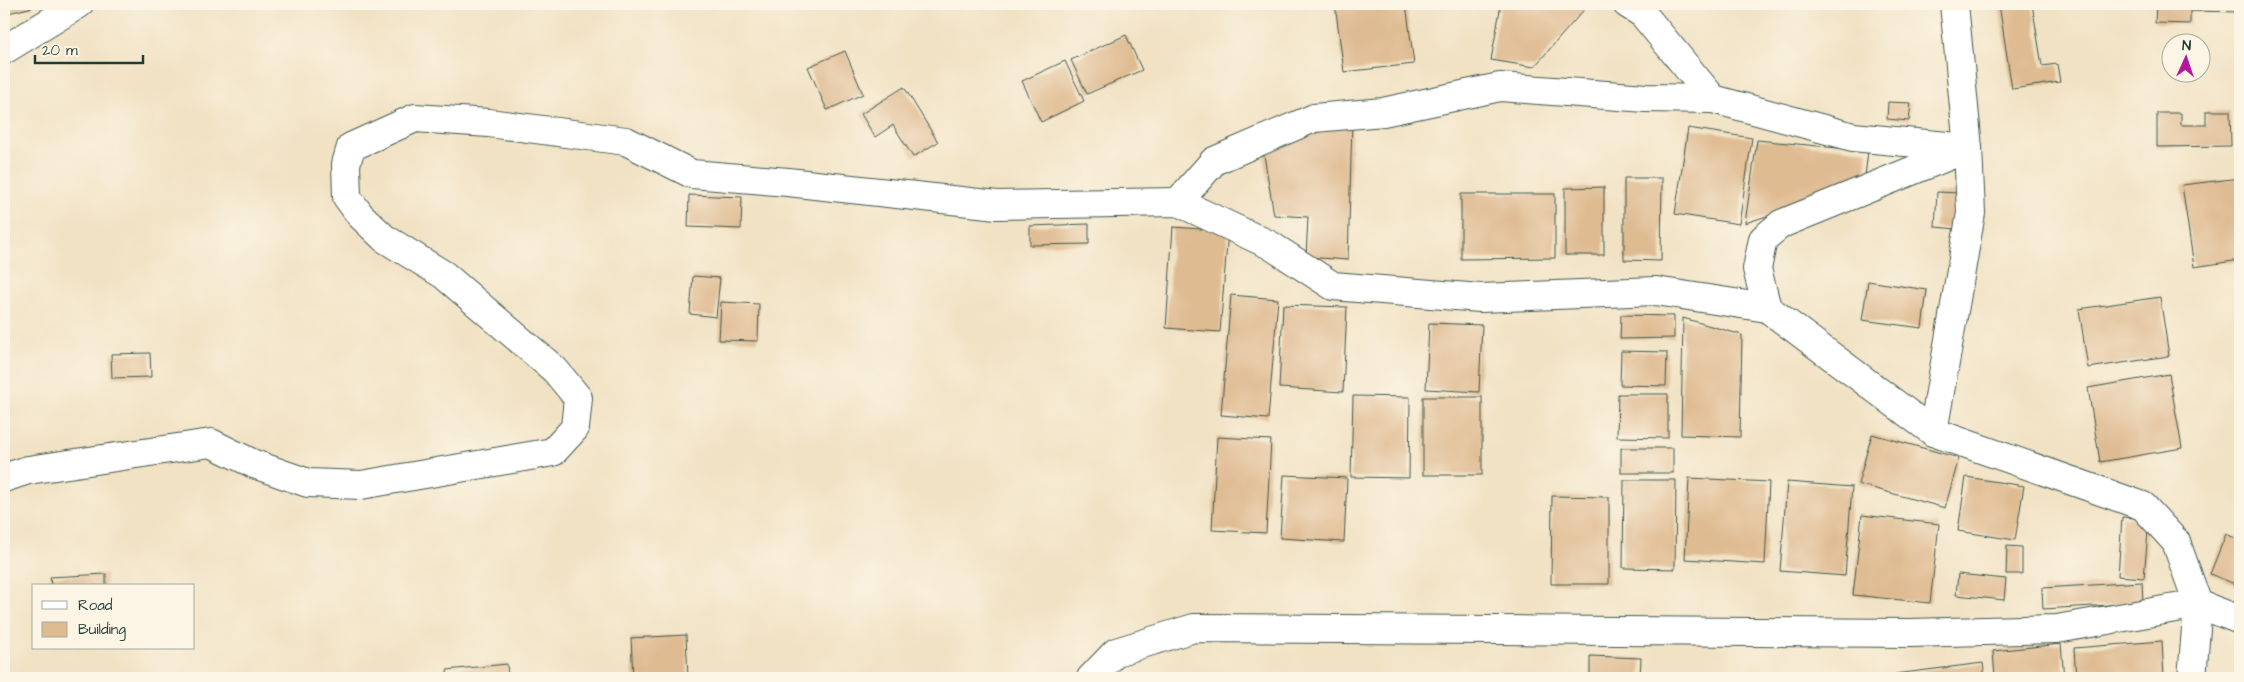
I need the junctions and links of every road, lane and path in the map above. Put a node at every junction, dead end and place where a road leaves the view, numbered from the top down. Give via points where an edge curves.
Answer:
1 (79, 4) edge
2 (1627, 4) edge
3 (1954, 4) edge
4 (4, 50) edge
5 (1713, 99) junction
6 (1968, 148) junction
7 (1178, 202) junction
8 (1767, 308) junction
9 (1933, 432) junction
10 (4, 478) edge
11 (2198, 604) junction
12 (2240, 620) edge
13 (1091, 678) edge
14 (2192, 678) edge

1 - 4 street
2 - 5 street via 1643,14
3 - 6 street
5 - 6 street via 1854,137
5 - 7 street via 1646,98 1500,86 1382,112 1314,118 1214,161
6 - 8 street via 1780,224 1763,239 1757,269
6 - 9 street via 1971,212
7 - 8 street via 1270,245 1333,286 1480,298 1656,291
7 - 10 street via 997,205 692,174 626,141 490,123 415,118 351,147 346,164 347,197 384,238 444,274 555,370 578,398 575,428 553,452 362,485 308,483 254,464 211,443 28,470
8 - 9 street
9 - 11 street via 2143,506 2176,542
11 - 12 street
11 - 13 street via 2057,629 1910,633 1194,628 1116,652
11 - 14 street

